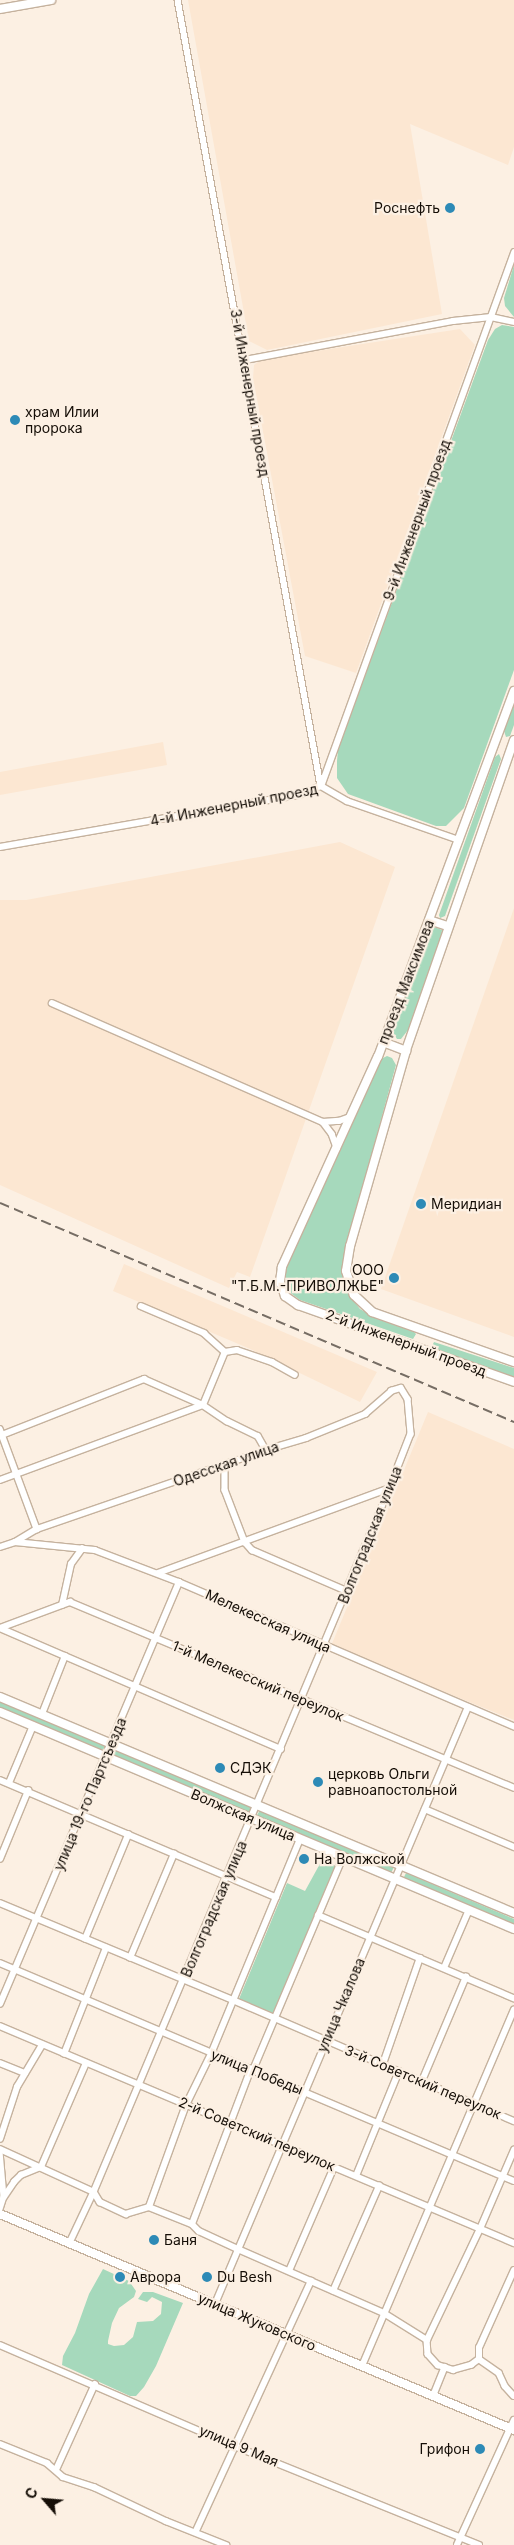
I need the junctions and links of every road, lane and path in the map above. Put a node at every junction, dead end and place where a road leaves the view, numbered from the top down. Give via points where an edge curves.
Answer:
1 (51, 0) edge
2 (178, 0) edge
3 (0, 9) edge
4 (514, 253) edge
5 (491, 317) junction
6 (514, 322) edge
7 (245, 360) junction
8 (514, 691) edge
9 (514, 740) edge
10 (495, 744) junction
11 (510, 750) junction
12 (321, 786) junction
13 (459, 840) junction
14 (0, 847) edge
15 (429, 920) junction
16 (448, 926) junction
17 (52, 1003) dead end
18 (384, 1042) junction
19 (406, 1051) junction
20 (352, 1116) junction
21 (323, 1122) junction
22 (337, 1148) junction
23 (298, 1305) joint
24 (141, 1306) dead end
25 (377, 1314) joint
26 (428, 1333) junction
27 (423, 1349) junction
28 (225, 1352) junction
29 (514, 1362) edge
30 (295, 1375) dead end
31 (514, 1382) edge
32 (203, 1405) junction
33 (1, 1432) edge
34 (411, 1434) joint
35 (266, 1450) junction
36 (224, 1464) junction
37 (16, 1473) junction
38 (0, 1480) edge
39 (390, 1488) junction
40 (37, 1529) junction
41 (15, 1542) junction
42 (245, 1542) junction
43 (0, 1547) edge
44 (82, 1549) junction
45 (158, 1573) junction
46 (179, 1582) junction
47 (347, 1591) junction
48 (62, 1605) junction
49 (0, 1628) edge
50 (156, 1638) junction
51 (324, 1646) junction
52 (65, 1656) junction
53 (136, 1687) junction
54 (0, 1696) edge
55 (302, 1699) junction
56 (468, 1707) junction
57 (0, 1712) edge
58 (42, 1714) junction
59 (33, 1726) junction
60 (514, 1726) edge
61 (112, 1744) junction
62 (281, 1749) junction
63 (106, 1757) junction
64 (446, 1760) junction
65 (0, 1780) edge
66 (9, 1784) junction
67 (514, 1788) edge
68 (28, 1791) junction
69 (257, 1805) junction
70 (425, 1809) junction
71 (82, 1814) junction
72 (252, 1818) junction
73 (128, 1835) junction
74 (300, 1839) junction
75 (514, 1847) edge
76 (174, 1854) junction
77 (343, 1857) junction
78 (0, 1859) edge
79 (401, 1865) junction
80 (227, 1876) junction
81 (395, 1879) junction
82 (276, 1897) junction
83 (0, 1903) edge
84 (469, 1910) junction
85 (514, 1913) edge
86 (318, 1915) junction
87 (37, 1918) junction
88 (514, 1929) edge
89 (370, 1937) junction
90 (85, 1939) junction
91 (106, 1948) junction
92 (130, 1958) junction
93 (420, 1958) junction
94 (0, 1963) edge
95 (444, 1968) junction
96 (16, 1970) junction
97 (466, 1977) junction
98 (184, 1979) junction
99 (514, 1998) edge
100 (86, 2000) junction
101 (234, 2000) junction
102 (0, 2004) edge
103 (514, 2010) edge
104 (275, 2018) junction
105 (0, 2026) edge
106 (162, 2032) junction
107 (327, 2040) junction
108 (42, 2045) junction
109 (64, 2054) junction
110 (211, 2054) junction
111 (0, 2063) edge
112 (86, 2063) junction
113 (383, 2064) junction
114 (252, 2070) junction
115 (399, 2071) junction
116 (25, 2073) junction
117 (422, 2081) junction
118 (138, 2085) junction
119 (304, 2092) junction
120 (474, 2103) junction
121 (186, 2105) junction
122 (514, 2121) edge
123 (230, 2122) junction
124 (378, 2123) junction
125 (0, 2139) edge
126 (282, 2144) junction
127 (514, 2150) edge
128 (0, 2151) edge
129 (453, 2155) junction
130 (334, 2166) junction
131 (41, 2167) junction
132 (356, 2176) junction
133 (503, 2176) junction
134 (514, 2181) edge
135 (379, 2186) junction
136 (94, 2192) junction
137 (4, 2197) junction
138 (149, 2208) junction
139 (430, 2208) junction
140 (0, 2209) edge
141 (0, 2214) edge
142 (192, 2224) junction
143 (480, 2229) junction
144 (70, 2243) junction
145 (514, 2243) edge
146 (238, 2250) junction
147 (514, 2270) edge
148 (289, 2271) junction
149 (311, 2281) junction
150 (333, 2290) junction
151 (214, 2304) junction
152 (384, 2313) junction
153 (288, 2334) junction
154 (427, 2340) junction
155 (0, 2345) edge
156 (479, 2359) junction
157 (362, 2366) junction
158 (445, 2367) junction
159 (95, 2384) junction
160 (433, 2396) junction
161 (514, 2396) edge
162 (514, 2420) edge
163 (512, 2429) edge
164 (0, 2444) edge
165 (236, 2447) junction
166 (56, 2470) junction
167 (196, 2532) junction
168 (460, 2537) junction
169 (226, 2545) edge
170 (457, 2545) edge
171 (479, 2545) edge

1 - 3 main road
2 - 7 street, 3-й Инженерный проезд
4 - 5 street, 9-й Инженерный проезд
5 - 6 street
5 - 7 street
5 - 12 street, 9-й Инженерный проезд
7 - 12 street, 3-й Инженерный проезд
8 - 10 main road, проезд Максимова
9 - 11 main road, проезд Максимова
10 - 11 main road
10 - 13 main road, проезд Максимова
11 - 16 main road, проезд Максимова
12 - 13 street, 4-й Инженерный проезд via 348,801
12 - 14 street, 4-й Инженерный проезд via 299,795
13 - 15 main road, проезд Максимова
15 - 16 main road
15 - 18 main road, проезд Максимова
16 - 19 main road, проезд Максимова
17 - 21 street
18 - 19 main road
18 - 20 main road, проезд Максимова
19 - 25 main road, проезд Максимова via 348,1256 347,1276 351,1291 360,1303
20 - 21 street
20 - 22 main road, проезд Максимова
21 - 22 street
22 - 23 main road, проезд Максимова via 280,1274 281,1290
23 - 27 main road, 2-й Инженерный проезд
24 - 28 street via 204,1332
25 - 26 main road, 2-й Инженерный проезд
26 - 27 main road
26 - 29 main road, 2-й Инженерный проезд
27 - 31 main road, 2-й Инженерный проезд
28 - 30 street via 237,1350 272,1362
28 - 32 street
32 - 33 street via 144,1379
32 - 35 street via 227,1422 258,1436
32 - 37 street
33 - 37 street
34 - 35 street, Одесская улица via 408,1399 401,1388 391,1390 365,1414
34 - 39 street, Волгоградская улица
35 - 36 street, Одесская улица
36 - 40 street, Одесская улица
36 - 42 street via 225,1490
37 - 38 street
37 - 40 street
39 - 42 street
39 - 47 street, Волгоградская улица
40 - 41 street, Одесская улица
41 - 43 street, Одесская улица
41 - 44 street, Мелекесская улица
42 - 45 street
42 - 47 street via 252,1550
44 - 45 street, Мелекесская улица via 95,1550
44 - 48 street via 71,1564
45 - 46 street, Мелекесская улица
46 - 50 street, улица 19-го Партсъезда
46 - 51 street, Мелекесская улица
47 - 51 street, Волгоградская улица
48 - 49 street, 1-й Мелекесский переулок
48 - 50 street, 1-й Мелекесский переулок via 70,1602
49 - 52 street
50 - 53 street, улица 19-го Партсъезда
50 - 55 street, 1-й Мелекесский переулок
51 - 55 street, Волгоградская улица
51 - 56 street, Мелекесская улица
52 - 53 street
52 - 58 street
53 - 61 street, улица 19-го Партсъезда
53 - 62 street
54 - 58 main road, Волжская улица
55 - 62 street, Волгоградская улица
55 - 64 street, 1-й Мелекесский переулок
56 - 60 street, Мелекесская улица
56 - 64 street, улица Чкалова
57 - 59 main road, Волжская улица
58 - 61 main road, Волжская улица
59 - 63 main road, Волжская улица
59 - 66 street
61 - 63 street, улица 19-го Партсъезда
61 - 69 main road, Волжская улица
62 - 69 street, Волгоградская улица
63 - 71 street, улица 19-го Партсъезда
63 - 72 main road, Волжская улица
64 - 67 street, 1-й Мелекесский переулок
64 - 70 street, улица Чкалова
65 - 66 street
66 - 68 street
68 - 71 street
68 - 78 street
69 - 72 street, Волгоградская улица
69 - 79 main road, Волжская улица
70 - 75 street
70 - 79 street, улица Чкалова
71 - 73 street
71 - 87 street, улица 19-го Партсъезда
72 - 74 main road, Волжская улица
72 - 80 street, Волгоградская улица
73 - 76 street
73 - 90 street
74 - 77 main road, Волжская улица
74 - 82 street
76 - 80 street
76 - 92 street
77 - 81 main road, Волжская улица
77 - 86 street
79 - 81 street, улица Чкалова
79 - 85 main road, Волжская улица
80 - 82 street
80 - 98 street, Волгоградская улица
81 - 84 main road, Волжская улица
81 - 89 street, улица Чкалова
82 - 101 street
83 - 87 street, 3-й Советский переулок
84 - 88 main road, Волжская улица
84 - 95 street
86 - 89 street
86 - 104 street
87 - 90 street, 3-й Советский переулок
87 - 96 street, улица 19-го Партсъезда
89 - 93 street
89 - 107 street, улица Чкалова
90 - 91 street, 3-й Советский переулок
91 - 92 street, 3-й Советский переулок
91 - 100 street
92 - 98 street, 3-й Советский переулок
93 - 95 street
93 - 113 street
94 - 96 street, улица Победы
95 - 97 street
96 - 100 street, улица Победы
96 - 102 street, улица 19-го Партсъезда
97 - 99 street
97 - 117 street
98 - 101 street, 3-й Советский переулок
98 - 106 street, Волгоградская улица
100 - 106 street, улица Победы
100 - 109 street
101 - 104 street, 3-й Советский переулок
101 - 110 street
103 - 120 street
104 - 107 street, 3-й Советский переулок
104 - 114 street
105 - 108 street, 2-й Советский переулок
106 - 110 street, улица Победы
106 - 118 street, Волгоградская улица
107 - 113 street, 3-й Советский переулок
107 - 119 street, улица Чкалова
108 - 109 street, 2-й Советский переулок
108 - 116 street
109 - 112 street, 2-й Советский переулок
110 - 114 street, улица Победы
110 - 121 street
111 - 116 street
112 - 118 street, 2-й Советский переулок
112 - 131 street
113 - 115 street, 3-й Советский переулок
114 - 119 street, улица Победы
114 - 123 street
115 - 117 street, 3-й Советский переулок
115 - 124 street
116 - 125 street via 16,2087
117 - 120 street, 3-й Советский переулок
118 - 121 street, 2-й Советский переулок
118 - 136 street, Волгоградская улица
119 - 124 street, улица Победы
119 - 126 street, улица Чкалова
120 - 122 street, 3-й Советский переулок
120 - 129 street
121 - 123 street, 2-й Советский переулок
121 - 138 street
123 - 126 street, 2-й Советский переулок
123 - 142 street
124 - 129 street, улица Победы
124 - 132 street
126 - 130 street, 2-й Советский переулок
126 - 146 street, улица Чкалова
127 - 133 street
128 - 131 street
128 - 137 street
129 - 133 street, улица Победы
129 - 139 street
130 - 132 street, 2-й Советский переулок
130 - 148 street
131 - 136 street
131 - 137 street via 21,2175
132 - 135 street, 2-й Советский переулок
133 - 134 street, улица Победы
133 - 143 street
135 - 139 street, 2-й Советский переулок
135 - 150 street
136 - 138 street via 100,2202 126,2214
136 - 144 street, Волгоградская улица
137 - 140 street
138 - 142 street
139 - 143 street, 2-й Советский переулок
139 - 152 street
141 - 144 main road, улица Жуковского
142 - 146 street via 199,2231
143 - 145 street, 2-й Советский переулок
143 - 154 street
144 - 151 main road, улица Жуковского
146 - 148 street
146 - 151 street, улица Чкалова
147 - 156 street via 479,2348
148 - 149 street
149 - 150 street
149 - 153 street
150 - 152 street
151 - 153 main road, улица Жуковского
152 - 154 street
152 - 157 street
153 - 157 main road, улица Жуковского
153 - 165 street
154 - 158 street via 428,2354
155 - 159 street, улица 9 Мая
156 - 158 street via 453,2370
156 - 161 street via 499,2373
157 - 160 main road, улица Жуковского
158 - 160 street
159 - 165 street, улица 9 Мая
159 - 166 street
160 - 163 main road, улица Жуковского
162 - 163 street
163 - 168 street
164 - 166 street via 47,2463
165 - 167 street
165 - 168 street, улица 9 Мая
166 - 167 street via 70,2481 94,2487
167 - 169 street
168 - 170 street
168 - 171 street, улица 9 Мая

